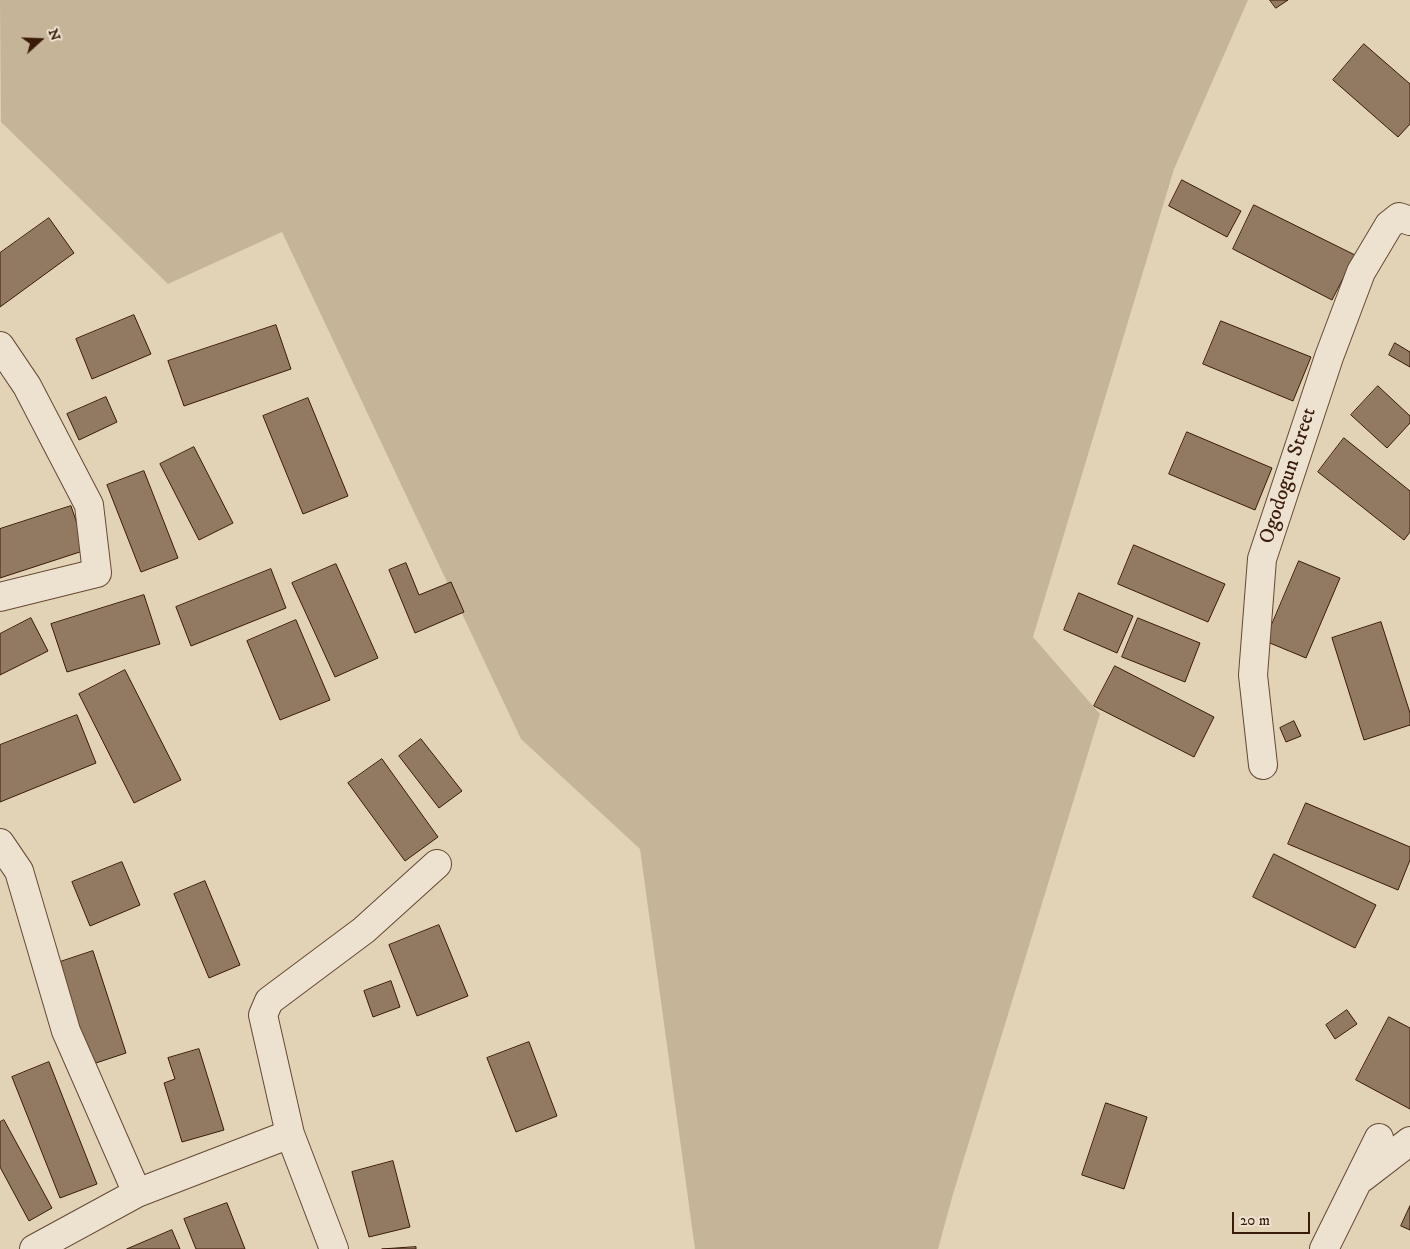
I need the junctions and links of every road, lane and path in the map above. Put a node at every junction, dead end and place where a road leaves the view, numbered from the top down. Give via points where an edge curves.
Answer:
1 (1410, 221) edge
2 (0, 346) edge
3 (0, 597) edge
4 (1263, 765) dead end
5 (0, 843) edge
6 (437, 864) dead end
7 (290, 1134) junction
8 (1379, 1138) dead end
9 (1410, 1140) edge
10 (1357, 1182) junction
11 (136, 1193) junction
12 (34, 1249) edge
13 (334, 1249) edge
14 (1324, 1249) edge

1 - 4 street, Ogodogun Street via 1399,217 1389,225 1361,272 1329,357 1262,559 1253,675
2 - 3 street via 27,386 89,505 97,573
5 - 11 street via 19,870 66,1031
6 - 7 street via 364,930 269,1001 263,1015
7 - 11 street
7 - 13 street
8 - 10 street
9 - 10 street
10 - 14 street
11 - 12 street

